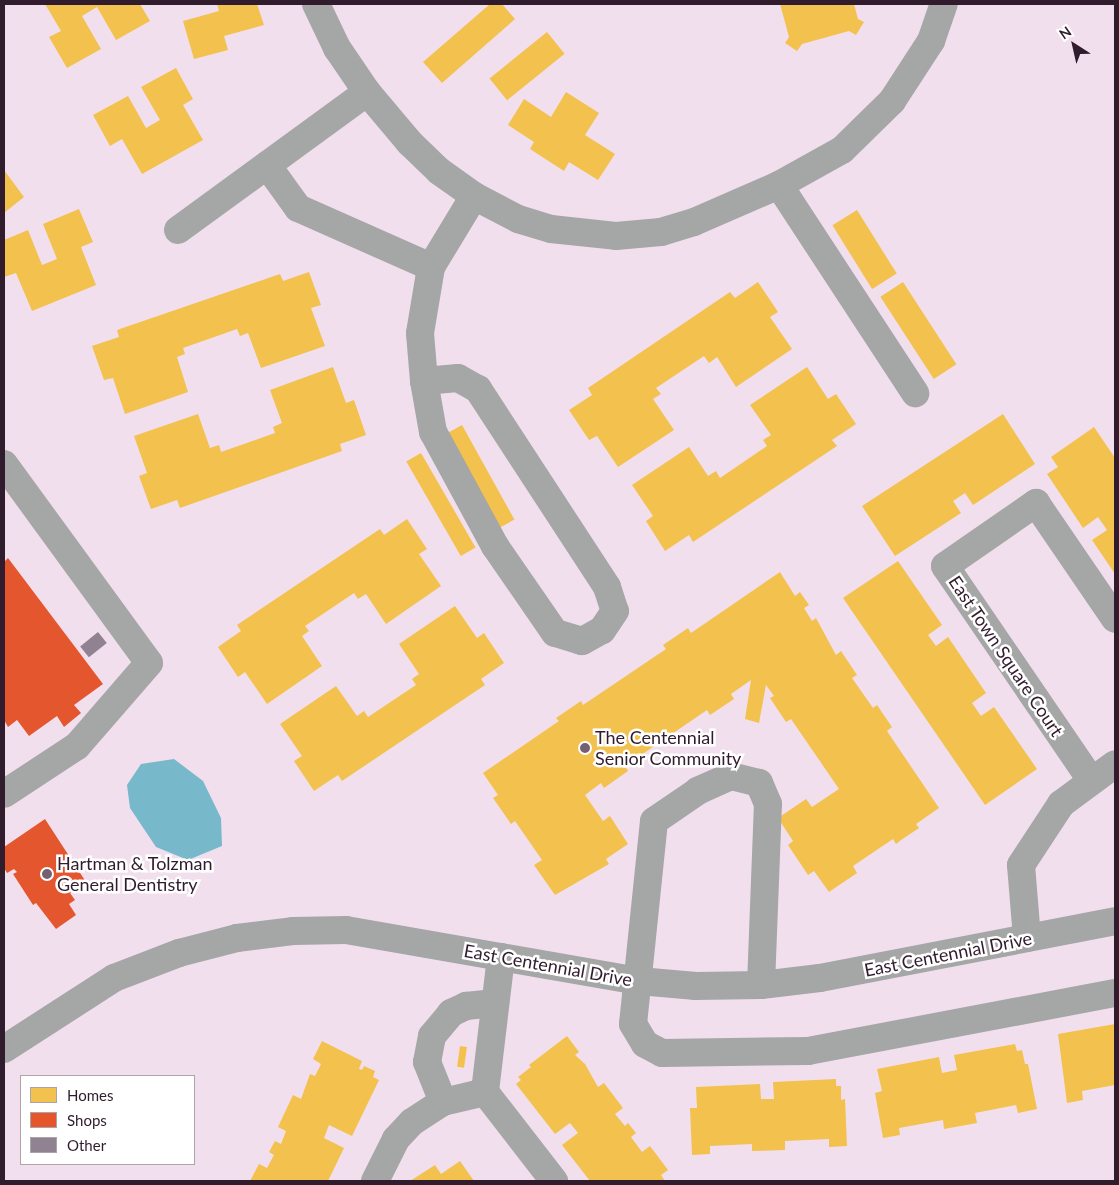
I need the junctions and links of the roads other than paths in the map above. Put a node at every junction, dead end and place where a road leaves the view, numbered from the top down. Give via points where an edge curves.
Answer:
1 (316, 4) edge
2 (944, 4) edge
3 (367, 92) junction
4 (267, 165) junction
5 (779, 185) junction
6 (474, 196) junction
7 (178, 230) dead end
8 (431, 267) junction
9 (424, 381) junction
10 (915, 393) dead end
11 (4, 464) edge
12 (1115, 619) edge
13 (1115, 764) edge
14 (1091, 780) junction
15 (4, 794) edge
16 (1115, 922) edge
17 (1027, 938) junction
18 (501, 957) junction
19 (639, 981) junction
20 (761, 986) junction
21 (1115, 994) edge
22 (495, 1003) junction
23 (4, 1049) edge
24 (485, 1092) junction
25 (443, 1102) junction
26 (375, 1181) edge
27 (554, 1181) edge

1 - 3 street via 337,48
2 - 5 street via 931,41 892,101 842,150
3 - 4 street
3 - 6 street via 410,143 439,171
4 - 7 street
4 - 8 street via 298,208
5 - 6 street via 694,222 661,232 616,236 551,229 518,219
5 - 10 street
6 - 8 street
8 - 9 street via 420,333
9 - 9 street via 434,432 449,464 494,546 555,633 582,641 602,630 615,611 607,587 478,389 458,378
11 - 15 street via 149,663 77,746
12 - 14 street, East Town Square Court via 1036,503 944,566
13 - 14 street
14 - 17 street via 1061,804 1021,865
16 - 17 street, East Centennial Drive
17 - 20 street, East Centennial Drive via 820,978
18 - 19 street, East Centennial Drive
18 - 22 street
18 - 23 street, East Centennial Drive via 346,930 293,931 237,938 180,953 114,978
19 - 20 street, East Centennial Drive via 696,986
19 - 20 street via 654,821 698,791 731,776 759,783 768,804
19 - 21 street via 633,1024 645,1044 662,1053 808,1051
22 - 24 street
22 - 25 street via 466,1006 450,1014 432,1036 427,1062
24 - 25 street
24 - 27 street
25 - 26 street via 412,1122 396,1139

